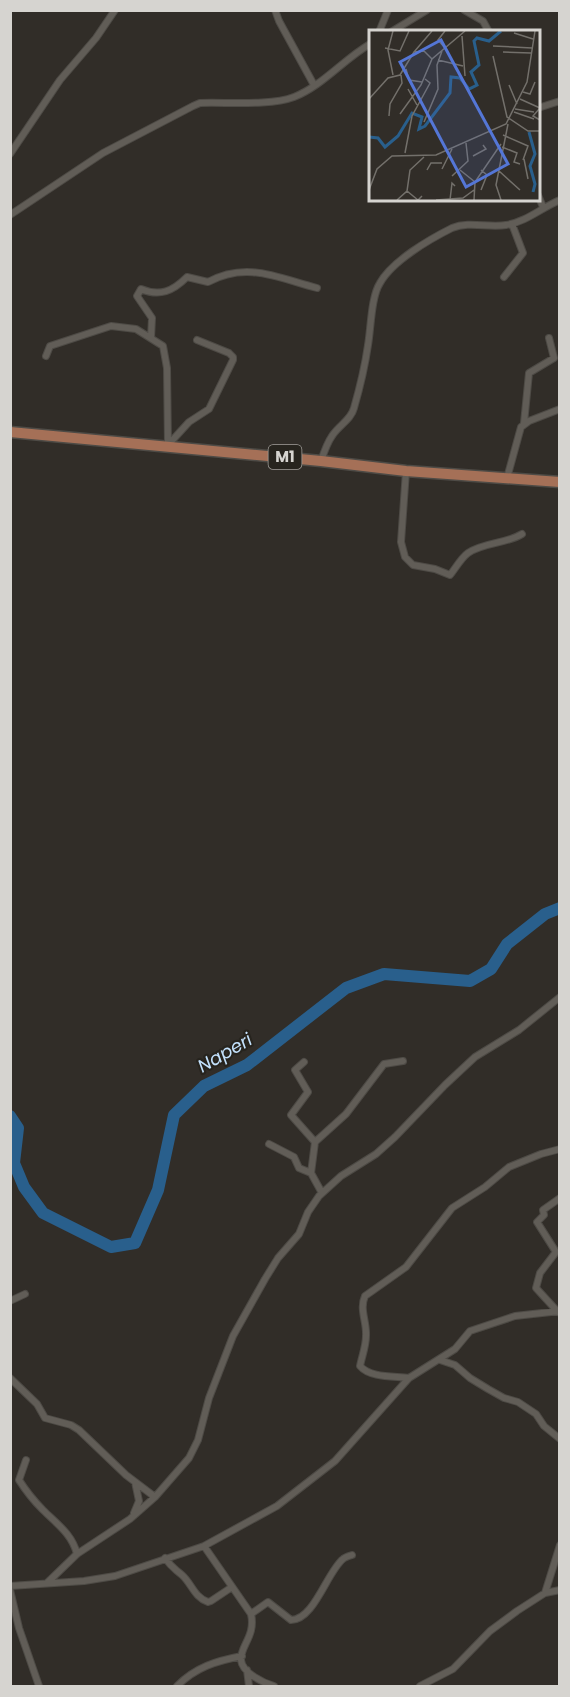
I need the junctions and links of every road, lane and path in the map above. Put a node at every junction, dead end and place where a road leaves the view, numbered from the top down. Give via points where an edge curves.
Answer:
1 (115, 10) edge
2 (276, 10) edge
3 (388, 10) edge
4 (427, 10) edge
5 (464, 10) edge
6 (380, 30) edge
7 (394, 30) edge
8 (488, 30) edge
9 (369, 45) edge
10 (314, 85) junction
11 (560, 101) edge
12 (540, 107) edge
13 (10, 154) edge
14 (540, 200) edge
15 (560, 200) edge
16 (543, 207) junction
17 (10, 215) edge
18 (512, 224) junction
19 (504, 277) dead end
20 (317, 288) dead end
21 (151, 338) junction
22 (549, 338) dead end
23 (197, 340) dead end
24 (46, 356) dead end
25 (560, 409) edge
26 (524, 423) junction
27 (10, 432) edge
28 (168, 446) junction
29 (321, 461) junction
30 (406, 471) junction
31 (507, 478) junction
32 (560, 482) edge
33 (522, 534) dead end
34 (560, 997) edge
35 (403, 1060) dead end
36 (304, 1062) dead end
37 (315, 1143) junction
38 (269, 1144) dead end
39 (560, 1149) edge
40 (311, 1173) junction
41 (322, 1193) junction
42 (560, 1198) edge
43 (25, 1294) dead end
44 (10, 1301) edge
45 (559, 1311) edge
46 (440, 1360) junction
47 (10, 1378) edge
48 (409, 1378) junction
49 (560, 1439) edge
50 (26, 1460) dead end
51 (135, 1482) junction
52 (155, 1497) junction
53 (133, 1517) junction
54 (560, 1545) edge
55 (204, 1546) junction
56 (77, 1554) junction
57 (352, 1555) dead end
58 (165, 1558) junction
59 (47, 1582) junction
60 (232, 1587) junction
61 (10, 1588) edge
62 (560, 1590) edge
63 (545, 1593) junction
64 (251, 1614) junction
65 (242, 1656) junction
66 (247, 1670) junction
67 (39, 1686) edge
68 (177, 1686) edge
69 (249, 1686) edge
70 (274, 1686) edge
71 (420, 1686) edge

1 - 13 street via 60,80
2 - 10 street
3 - 6 street
4 - 7 street
5 - 8 street via 483,21
9 - 10 street
10 - 17 street via 282,100 193,106 103,153
11 - 12 street
14 - 16 street
15 - 16 street
16 - 18 street
18 - 19 street via 523,253
18 - 29 street via 454,227 411,253 384,277 376,291 354,410 333,434
20 - 21 street via 256,271 224,274 208,282 187,276 177,287 154,294 141,289 137,296 152,318
21 - 24 street via 136,329 111,326 50,346
21 - 28 street via 163,346 167,368
22 - 26 street via 554,358 529,373
23 - 28 street via 229,353 233,360 208,409 184,427
25 - 26 street
26 - 31 street
27 - 28 highway, M1
28 - 29 highway, M1
29 - 30 highway, M1
30 - 31 highway, M1
30 - 33 street via 401,542 405,557 413,566 450,576 468,553
31 - 32 highway, M1
34 - 41 street via 519,1030 475,1056 395,1137
35 - 37 street via 384,1064 346,1114
36 - 37 street via 295,1070 308,1092 291,1115
37 - 40 street
38 - 40 street via 294,1157 299,1168
39 - 48 street via 509,1167 485,1188 452,1208 406,1267 365,1296 362,1301 366,1337 360,1366 371,1374
40 - 41 street
41 - 52 street via 269,1272 233,1336 189,1458
42 - 45 street via 543,1210 544,1215 537,1222 556,1252 540,1273 536,1287
43 - 44 street
45 - 46 street via 515,1316 474,1328
46 - 48 street
46 - 49 street via 455,1365 504,1398 518,1402
47 - 51 street via 37,1404 45,1418 79,1430
48 - 55 street via 335,1461 277,1506
50 - 56 street via 19,1480 67,1533
51 - 52 street
51 - 53 street via 139,1501
52 - 53 street
53 - 56 street
54 - 63 street
55 - 58 street
55 - 60 street
56 - 59 street
57 - 64 street via 343,1559 317,1598 295,1620 268,1602
58 - 59 street via 115,1576
58 - 60 street via 203,1600 212,1601
59 - 61 street
60 - 64 street
61 - 67 street
62 - 63 street
63 - 71 street via 490,1631 453,1669
64 - 65 street via 253,1627
65 - 66 street
65 - 68 street via 215,1661
66 - 69 street
66 - 70 street

